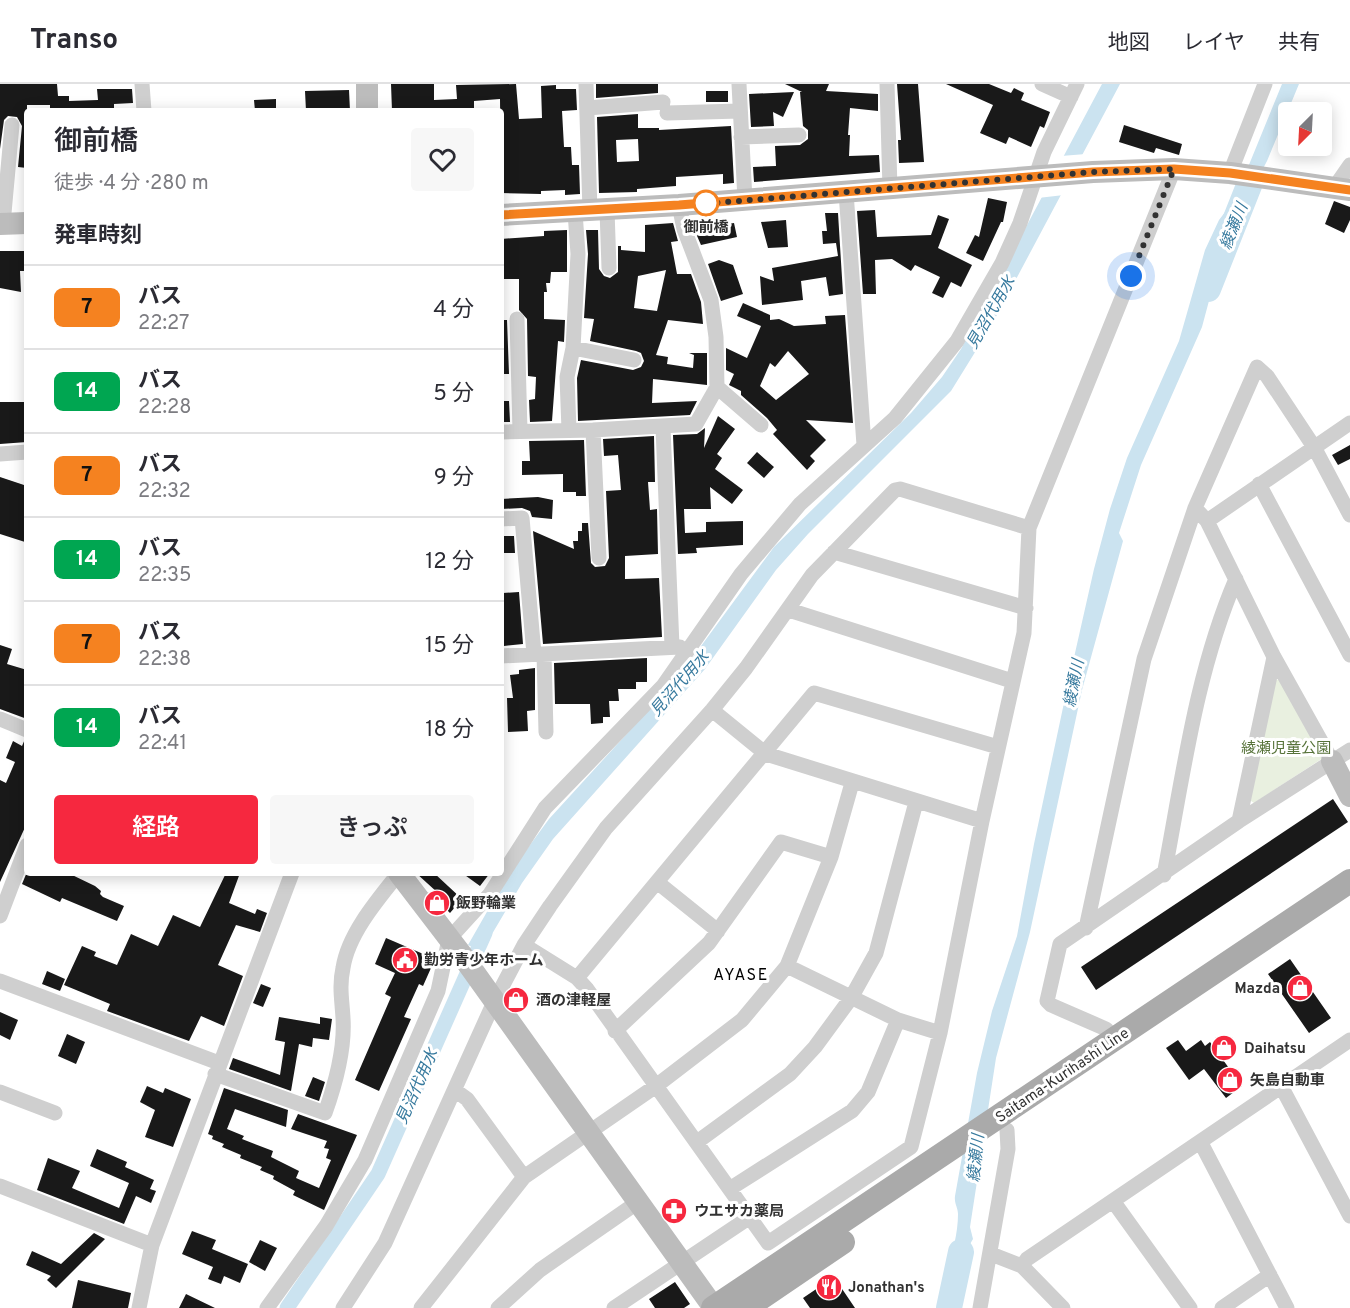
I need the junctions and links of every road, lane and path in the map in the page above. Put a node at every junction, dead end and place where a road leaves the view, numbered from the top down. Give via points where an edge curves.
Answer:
1 (142, 84) edge
2 (367, 84) edge
3 (586, 84) edge
4 (739, 84) edge
5 (887, 84) edge
6 (1042, 84) edge
7 (1265, 84) edge
8 (1074, 90) edge
9 (144, 108) edge
10 (367, 108) edge
11 (587, 108) junction
12 (740, 111) junction
13 (12, 125) dead end
14 (799, 135) dead end
15 (741, 137) junction
16 (1350, 165) edge
17 (1174, 169) junction
18 (1232, 174) junction
19 (1034, 177) junction
20 (890, 189) junction
21 (1342, 189) edge
22 (846, 192) junction
23 (745, 200) junction
24 (679, 205) junction
25 (590, 211) junction
26 (504, 215) edge
27 (24, 223) edge
28 (2, 224) edge
29 (609, 268) dead end
30 (517, 320) dead end
31 (573, 348) junction
32 (634, 360) dead end
33 (717, 387) junction
34 (1350, 423) edge
35 (761, 425) dead end
36 (663, 428) junction
37 (569, 430) junction
38 (593, 430) junction
39 (520, 431) junction
40 (504, 432) edge
41 (864, 445) junction
42 (1314, 447) junction
43 (24, 452) edge
44 (0, 454) edge
45 (1259, 484) junction
46 (1195, 508) junction
47 (1350, 514) edge
48 (504, 519) edge
49 (1207, 521) junction
50 (1029, 528) junction
51 (834, 552) junction
52 (599, 558) dead end
53 (1236, 579) junction
54 (1026, 608) junction
55 (789, 610) junction
56 (672, 646) junction
57 (689, 648) junction
58 (539, 654) junction
59 (1350, 655) edge
60 (504, 656) edge
61 (1274, 657) junction
62 (1012, 681) junction
63 (712, 710) junction
64 (0, 720) edge
65 (24, 728) edge
66 (546, 732) dead end
67 (998, 747) junction
68 (766, 754) junction
69 (1341, 755) edge
70 (852, 783) junction
71 (1350, 796) edge
72 (916, 802) junction
73 (982, 821) junction
74 (1239, 821) junction
75 (24, 853) edge
76 (831, 857) junction
77 (504, 872) edge
78 (1164, 875) junction
79 (291, 876) edge
80 (397, 876) edge
81 (401, 876) edge
82 (502, 876) edge
83 (1350, 881) edge
84 (657, 882) junction
85 (1350, 900) edge
86 (0, 916) edge
87 (1086, 928) junction
88 (718, 931) junction
89 (524, 945) junction
90 (455, 946) junction
91 (787, 966) junction
92 (577, 978) junction
93 (0, 981) edge
94 (851, 998) junction
95 (494, 1002) junction
96 (898, 1020) junction
97 (615, 1031) junction
98 (940, 1033) junction
99 (1114, 1039) junction
100 (1350, 1040) edge
101 (217, 1069) junction
102 (656, 1086) junction
103 (1281, 1086) junction
104 (456, 1091) junction
105 (0, 1092) edge
106 (55, 1113) dead end
107 (1002, 1127) junction
108 (588, 1132) junction
109 (697, 1142) junction
110 (1201, 1143) junction
111 (951, 1159) junction
112 (524, 1177) junction
113 (0, 1186) edge
114 (731, 1188) junction
115 (1113, 1201) junction
116 (638, 1202) junction
117 (1350, 1216) edge
118 (750, 1217) junction
119 (152, 1245) junction
120 (991, 1254) junction
121 (682, 1263) junction
122 (1022, 1266) junction
123 (1270, 1275) junction
124 (139, 1308) edge
125 (267, 1308) edge
126 (343, 1308) edge
127 (421, 1308) edge
128 (498, 1308) edge
129 (614, 1308) edge
130 (714, 1308) edge
131 (746, 1308) edge
132 (980, 1308) edge
133 (1063, 1308) edge
134 (1190, 1308) edge
135 (1222, 1308) edge
136 (1287, 1308) edge

1 - 9 street
2 - 10 main road
3 - 11 street
4 - 12 street
5 - 20 street
6 - 8 street
7 - 18 street
8 - 19 street
11 - 12 street
11 - 25 street
12 - 15 street
13 - 28 street
14 - 15 street
15 - 23 street
16 - 21 street
17 - 18 main road
17 - 19 main road
17 - 50 street
18 - 21 main road
19 - 20 main road
19 - 41 street via 1002,263 957,341 894,418
20 - 22 main road
22 - 23 main road
22 - 41 street
23 - 24 main road
24 - 25 main road
24 - 33 street via 711,300
25 - 26 main road
25 - 29 street
25 - 31 street via 578,254
27 - 28 main road
30 - 39 street
31 - 32 street
31 - 37 street via 567,377
33 - 35 street
33 - 36 street via 696,424
34 - 42 street
36 - 38 street
36 - 56 street
37 - 38 street
37 - 39 street
38 - 52 street
39 - 40 street
41 - 57 street via 800,504 741,574
42 - 45 street
42 - 46 street via 1257,367
42 - 47 street
43 - 44 street
45 - 49 street
45 - 59 street
46 - 49 street
46 - 87 street via 1138,679
48 - 58 street via 522,518
49 - 53 street
50 - 51 street via 900,489
50 - 54 street
51 - 54 street
51 - 55 street via 812,575
53 - 61 street
53 - 78 street via 1220,614 1193,722
54 - 62 street
55 - 62 street
55 - 63 street
56 - 57 street
56 - 58 street
57 - 77 street via 663,686 545,808
58 - 60 street
58 - 66 street
61 - 69 street
61 - 74 street
62 - 67 street
63 - 68 street
63 - 89 street via 606,828
64 - 65 street
67 - 68 street via 814,693
67 - 73 street
68 - 70 street
68 - 84 street
69 - 71 main road
69 - 74 street
70 - 72 street
70 - 76 street
72 - 73 street
72 - 94 street via 876,953
73 - 98 street
74 - 78 street
75 - 86 street
76 - 88 street via 781,842
76 - 91 street
78 - 87 street
79 - 101 street
80 - 101 street via 364,918 343,965 340,1050 325,1113
81 - 90 main road
82 - 90 street
83 - 99 main road, Saitama-Kurihashi Line
84 - 88 street
84 - 92 street
85 - 107 main road, Saitama-Kurihashi Line
87 - 99 street via 1060,944 1047,1000 1106,1029
88 - 97 street
89 - 92 street
89 - 95 street
90 - 95 main road
90 - 125 street via 365,1160 326,1226
91 - 94 street
91 - 102 street via 742,1020
92 - 97 street
93 - 101 street
94 - 96 street
94 - 109 street via 790,1074
95 - 104 street
95 - 108 main road
96 - 98 street
96 - 114 street via 868,1092 852,1111
97 - 102 street
98 - 118 street via 911,1147 768,1243
99 - 107 main road, Saitama-Kurihashi Line
100 - 103 street
101 - 119 street
102 - 108 street
102 - 109 street
103 - 110 street
103 - 117 street
104 - 112 street via 467,1099
104 - 126 street via 384,1243
105 - 106 street
107 - 111 main road, Saitama-Kurihashi Line
107 - 120 street via 1008,1149
108 - 112 street
108 - 116 main road
109 - 114 street
110 - 115 street
110 - 123 street
111 - 130 main road, Saitama-Kurihashi Line
111 - 131 main road, Saitama-Kurihashi Line
112 - 127 street
113 - 119 street
114 - 118 street
115 - 122 street
115 - 134 street
116 - 121 main road
116 - 128 street via 540,1270
118 - 121 street
119 - 124 street
120 - 122 street
120 - 132 street
121 - 129 street
121 - 130 main road
122 - 133 street
123 - 135 street
123 - 136 street

